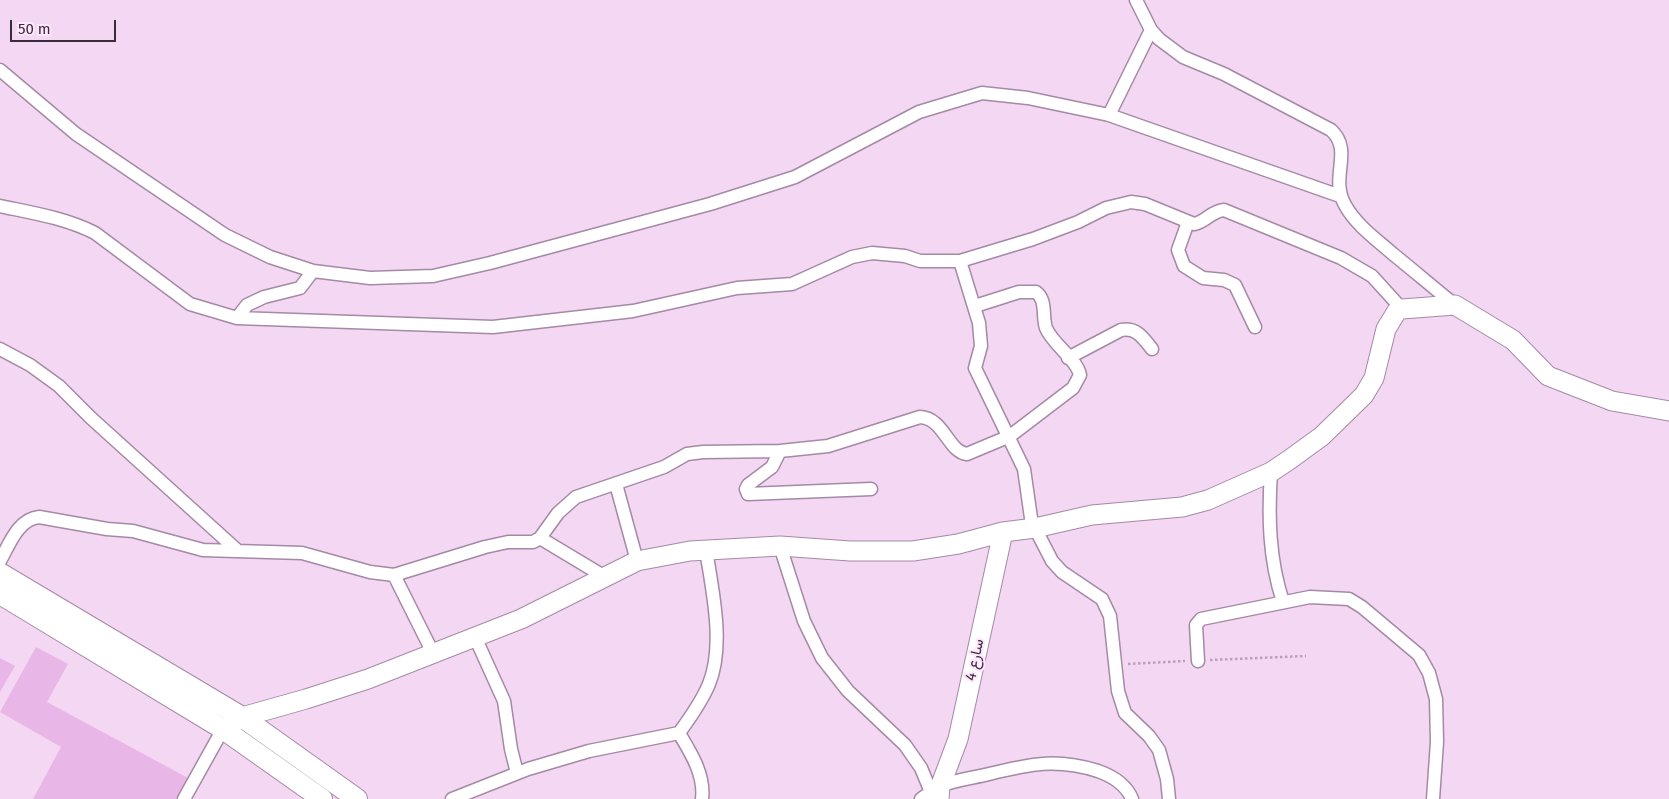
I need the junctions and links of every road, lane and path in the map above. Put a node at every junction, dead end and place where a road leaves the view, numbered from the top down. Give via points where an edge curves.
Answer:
1 (1136, 0) edge
2 (1151, 30) junction
3 (0, 70) edge
4 (1110, 115) junction
5 (1340, 196) junction
6 (0, 206) edge
7 (1188, 222) junction
8 (960, 261) junction
9 (313, 271) junction
10 (975, 306) junction
11 (1455, 306) junction
12 (1402, 309) junction
13 (237, 318) junction
14 (1255, 327) dead end
15 (0, 348) edge
16 (1152, 348) dead end
17 (1068, 358) junction
18 (1669, 411) edge
19 (1010, 436) junction
20 (780, 451) junction
21 (1271, 472) junction
22 (616, 484) junction
23 (871, 489) dead end
24 (1034, 528) junction
25 (1003, 532) junction
26 (540, 538) junction
27 (780, 546) junction
28 (706, 550) junction
29 (238, 551) junction
30 (0, 561) edge
31 (637, 561) junction
32 (0, 572) edge
33 (394, 575) junction
34 (605, 577) junction
35 (0, 594) edge
36 (1283, 602) junction
37 (475, 637) junction
38 (433, 653) junction
39 (1198, 661) dead end
40 (242, 716) junction
41 (223, 729) junction
42 (678, 733) junction
43 (517, 773) junction
44 (933, 794) edge
45 (184, 799) edge
46 (322, 799) edge
47 (357, 799) edge
48 (452, 799) edge
49 (702, 799) edge
50 (1132, 799) edge
51 (1169, 799) edge
52 (1433, 799) edge

1 - 2 street
2 - 4 street
2 - 5 street via 1183,57 1224,74 1331,130 1342,144 1338,180
3 - 9 street via 76,134 224,235 270,257
4 - 5 street
4 - 9 street via 1028,98 982,93 919,112 795,177 571,242 433,276 370,278
5 - 11 street via 1364,228
6 - 13 street via 81,226 190,304
7 - 8 street via 1145,204 1119,204 1033,239
7 - 12 street via 1200,223 1214,212 1224,210 1320,248 1372,276
7 - 14 street via 1178,245 1179,259 1203,278 1224,280 1234,285
8 - 10 street
8 - 13 street via 920,260 872,252 852,257 792,284 737,288 633,311 492,328
9 - 13 street via 300,288 264,296 247,305
10 - 17 street via 1019,292 1036,292 1042,299 1046,328
10 - 19 street via 981,338 975,368 986,395
11 - 12 main road
11 - 18 main road via 1514,340 1548,376 1612,401
12 - 21 main road via 1397,311 1386,329 1374,378 1364,395 1322,436
15 - 29 street via 59,386 104,431
16 - 17 street via 1138,332 1121,330
17 - 19 street via 1080,372 1077,382
19 - 20 street via 963,454 936,423 920,417 828,446
19 - 24 street via 1024,469
20 - 22 street via 687,454
20 - 23 street via 772,468 748,486 748,494
21 - 24 main road via 1232,491 1191,504 1092,515
21 - 36 street via 1270,547 1272,567
22 - 26 street via 576,497 558,513
22 - 31 street
24 - 25 main road
24 - 51 street via 1052,561 1062,572 1102,599 1110,616 1117,682 1125,713 1159,750 1168,780
25 - 27 main road via 913,551
25 - 44 main road, سارع 4 via 958,738
26 - 33 street via 533,542 508,542 485,547
26 - 34 street
27 - 28 main road
27 - 44 street via 804,621 822,658 848,692 905,745
28 - 31 main road
28 - 42 street via 716,624 713,667 710,683
29 - 30 street via 197,549 133,531 39,517 20,526
29 - 33 street via 302,553 370,572
31 - 34 main road
32 - 40 main road
33 - 38 street
34 - 37 main road via 521,619
35 - 41 main road
36 - 39 street via 1201,619 1196,626
36 - 52 street via 1310,597 1349,599 1419,655 1429,672 1436,699
37 - 38 main road
37 - 43 street via 504,701
38 - 40 main road via 368,679
40 - 41 main road
40 - 47 main road
41 - 45 street
41 - 46 main road
42 - 43 street via 589,751
42 - 49 street via 694,760 702,782
43 - 48 street
44 - 50 street via 1024,765 1053,762 1107,775 1121,784

